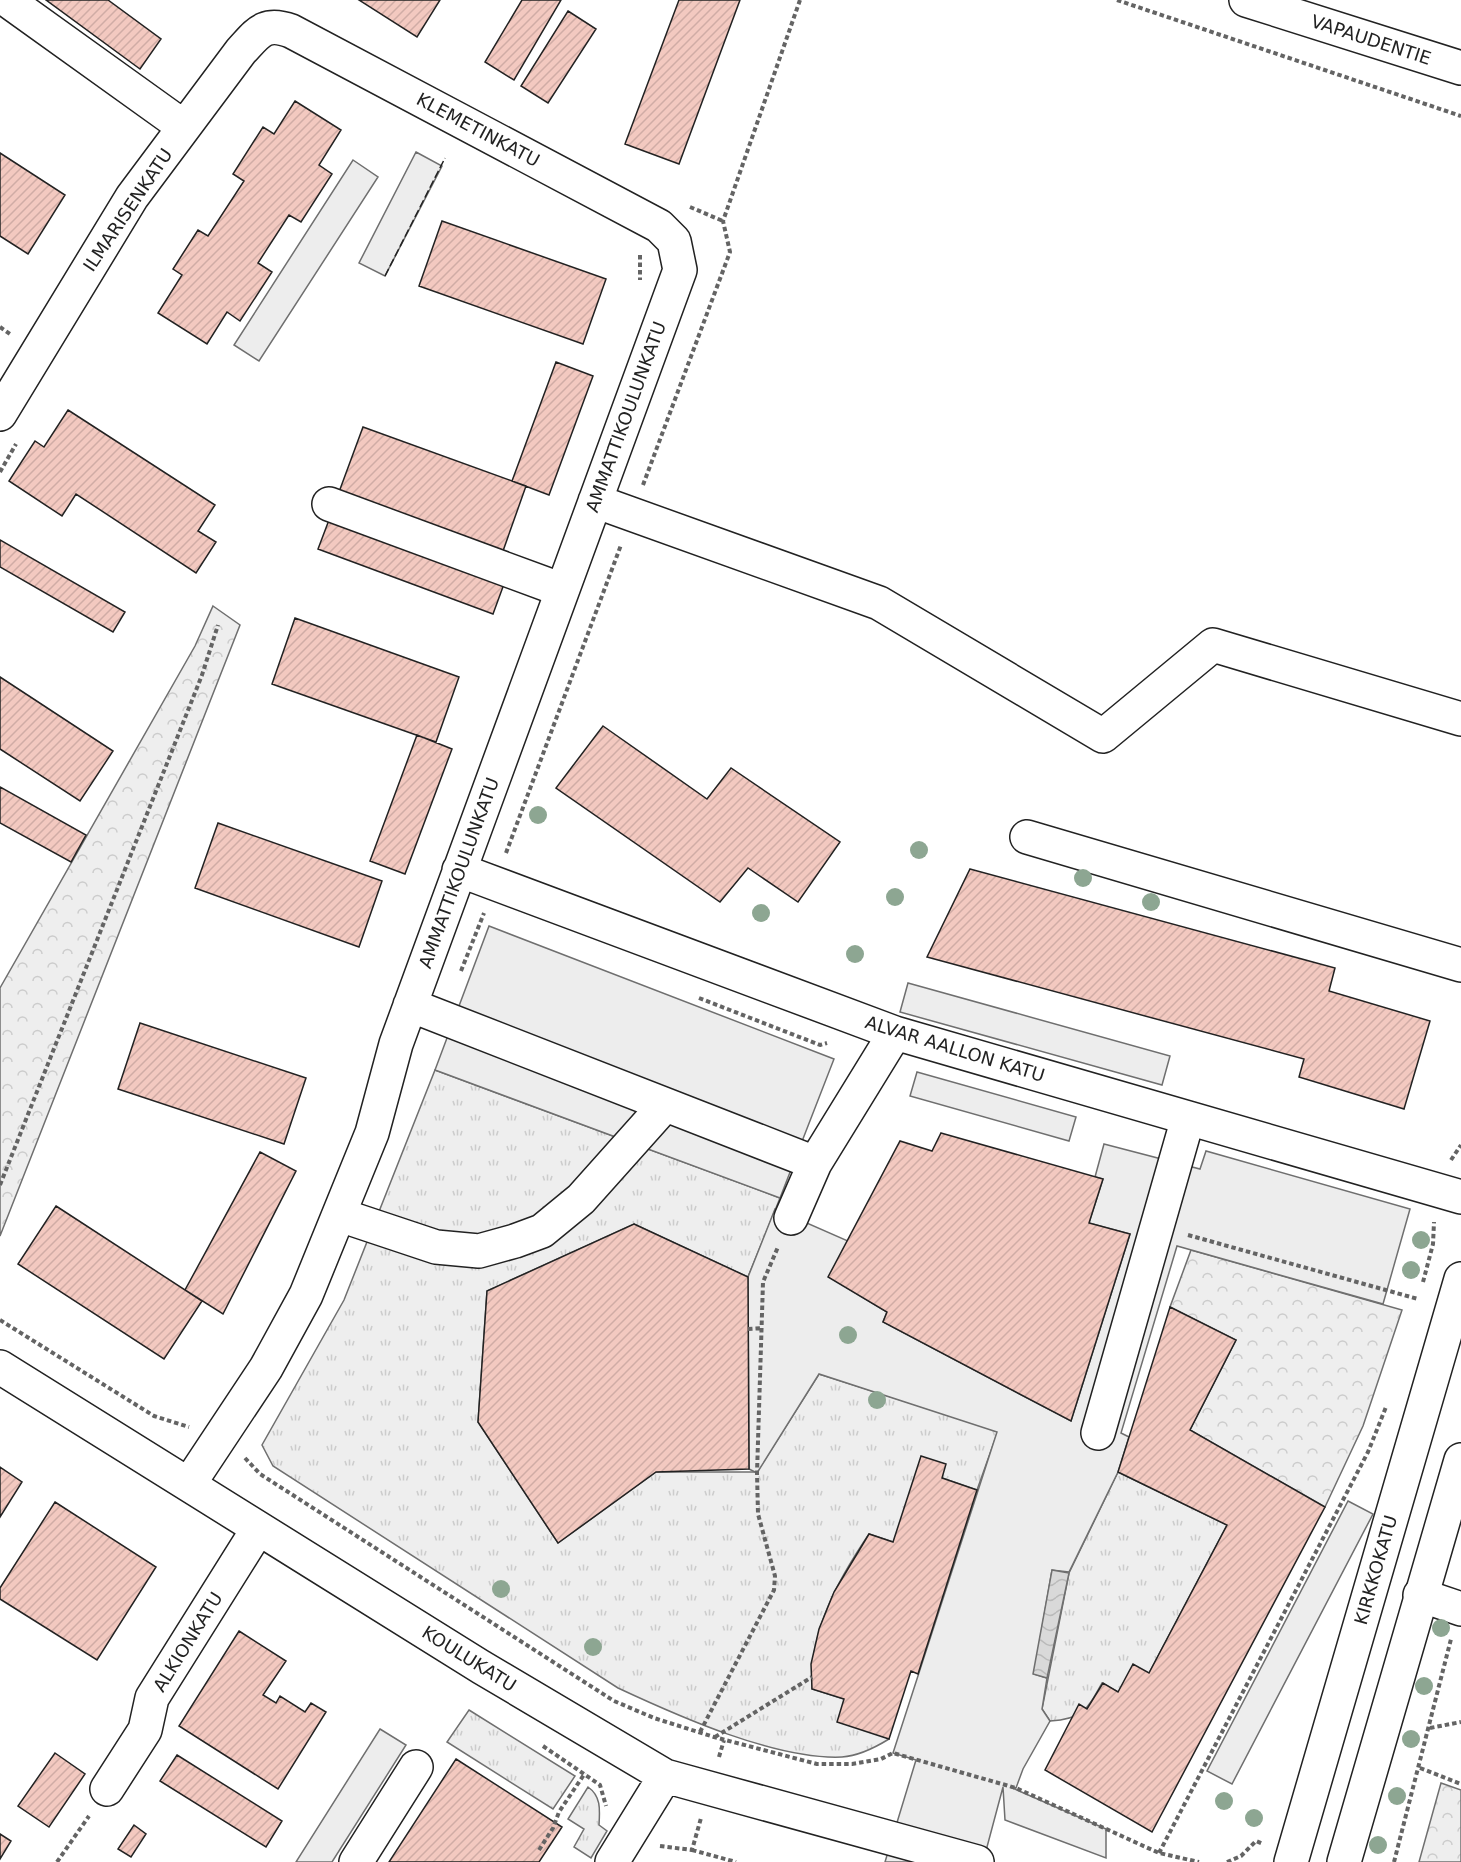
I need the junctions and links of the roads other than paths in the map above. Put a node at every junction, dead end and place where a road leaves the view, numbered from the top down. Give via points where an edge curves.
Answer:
1 (7, 0) edge
2 (1246, 0) edge
3 (278, 26) joint
4 (1461, 68) edge
5 (183, 127) junction
6 (674, 241) joint
7 (11, 424) edge
8 (595, 501) junction
9 (329, 504) dead end
10 (562, 590) junction
11 (1461, 720) edge
12 (1027, 837) dead end
13 (459, 870) junction
14 (1461, 965) edge
15 (410, 1005) junction
16 (895, 1033) junction
17 (665, 1105) junction
18 (1188, 1118) junction
19 (815, 1163) junction
20 (1451, 1194) edge
21 (339, 1215) junction
22 (791, 1218) road end
23 (1461, 1279) edge
24 (0, 1367) edge
25 (1098, 1433) dead end
26 (1461, 1460) edge
27 (189, 1484) junction
28 (258, 1529) junction
29 (1420, 1595) junction
30 (1460, 1609) edge
31 (416, 1767) dead end
32 (665, 1776) junction
33 (107, 1789) road end
34 (356, 1862) edge
35 (612, 1862) edge
36 (978, 1862) edge
37 (1291, 1862) edge
38 (1344, 1862) edge

1 - 5 street
2 - 4 street, VAPAUDENTIE
3 - 5 street, ILMARISENKATU via 261,29
3 - 6 street, KLEMETINKATU via 659,226
5 - 7 street, ILMARISENKATU via 132,197
6 - 8 street, AMMATTIKOULUNKATU via 680,270
8 - 10 street, AMMATTIKOULUNKATU
8 - 11 street via 879,603 1104,736 1213,645
9 - 10 street
10 - 13 street, AMMATTIKOULUNKATU
12 - 14 street
13 - 15 street, AMMATTIKOULUNKATU
13 - 16 street, ALVAR AALLON KATU
15 - 17 street
15 - 21 street, AMMATTIKOULUNKATU via 372,1132
16 - 18 street, ALVAR AALLON KATU
16 - 19 street
17 - 19 street
17 - 21 street via 581,1198 542,1231 515,1241 479,1251 436,1247
18 - 20 street, ALVAR AALLON KATU
18 - 25 street
19 - 22 street
21 - 27 street, AMMATTIKOULUNKATU via 306,1295 266,1368 202,1429
23 - 37 street, KIRKKOKATU
24 - 27 street, KOULUKATU
26 - 29 street
27 - 28 street, KOULUKATU
28 - 32 street, KOULUKATU
28 - 33 street, ALKIONKATU via 152,1698 145,1730
29 - 30 street
29 - 38 street
31 - 34 street
32 - 35 street
32 - 36 street, KOULUKATU

